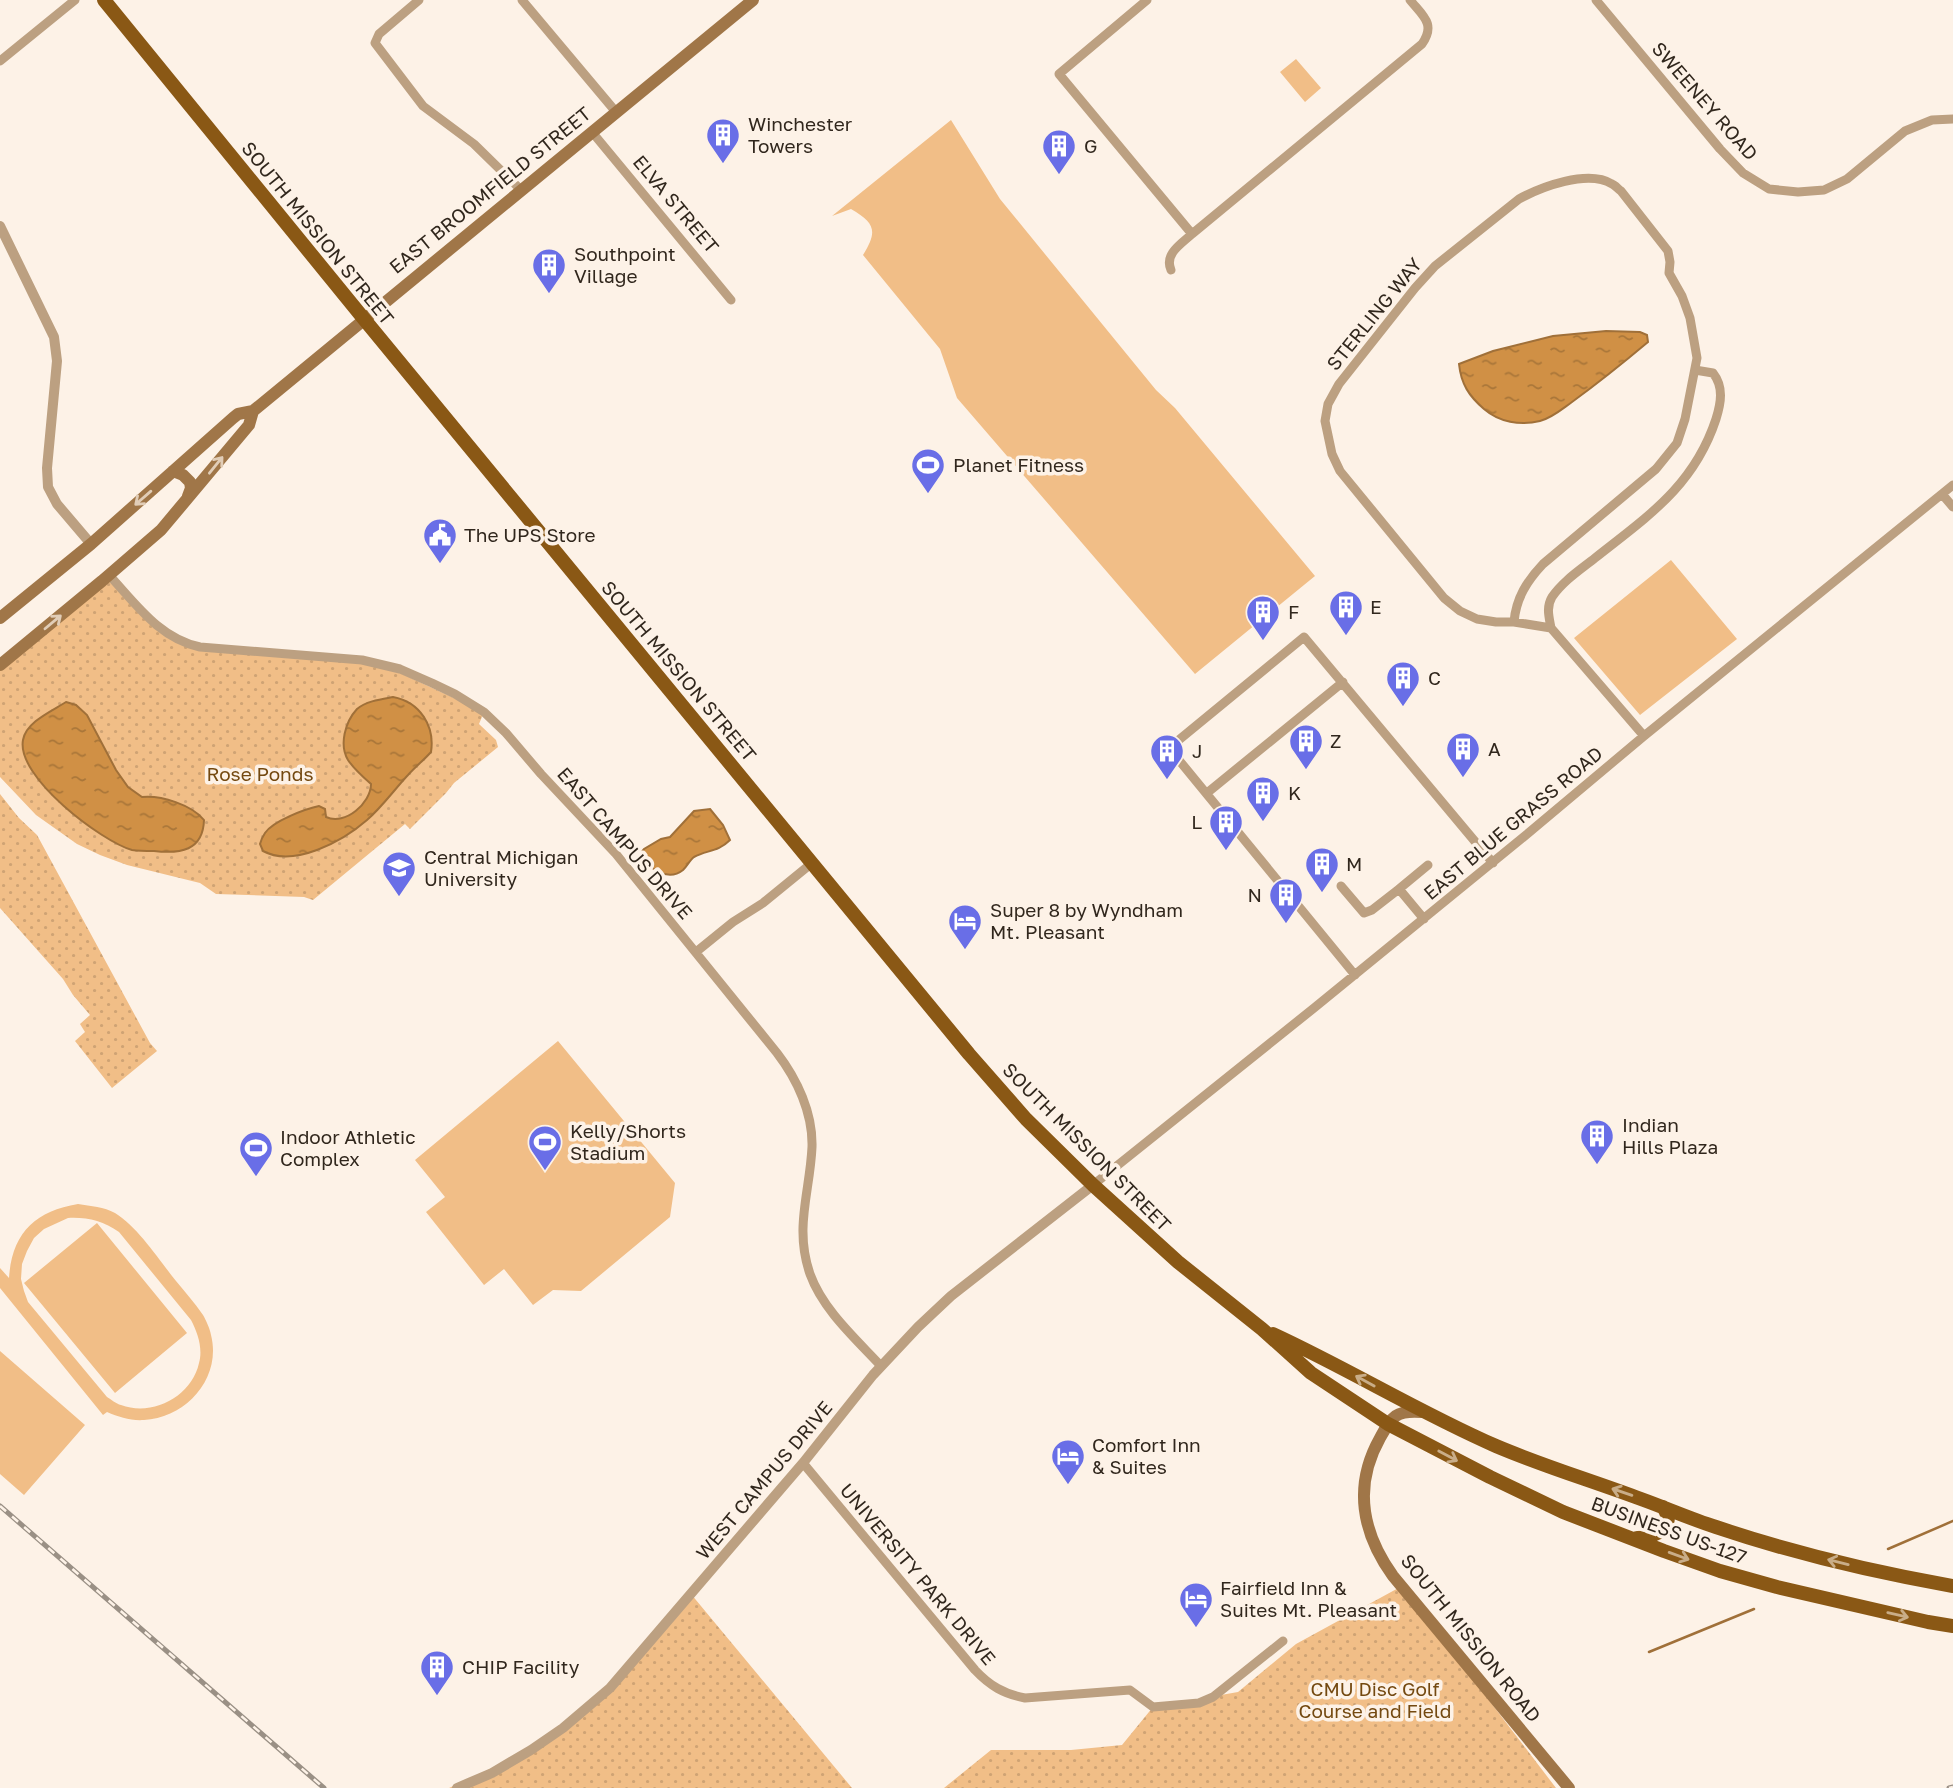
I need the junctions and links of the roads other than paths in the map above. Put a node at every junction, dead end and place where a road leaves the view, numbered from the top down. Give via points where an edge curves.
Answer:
1 (75, 0) edge
2 (104, 0) edge
3 (419, 0) edge
4 (522, 0) edge
5 (1147, 0) edge
6 (1410, 0) edge
7 (1596, 0) edge
8 (746, 2) edge
9 (0, 61) edge
10 (616, 112) junction
11 (1953, 119) edge
12 (592, 132) junction
13 (522, 190) junction
14 (1, 230) edge
15 (1192, 234) junction
16 (1171, 270) dead end
17 (732, 300) dead end
18 (364, 319) junction
19 (1695, 370) junction
20 (253, 411) junction
21 (173, 471) junction
22 (1953, 485) edge
23 (1942, 494) junction
24 (187, 500) junction
25 (1953, 507) edge
26 (91, 544) junction
27 (109, 575) junction
28 (0, 618) edge
29 (1514, 622) junction
30 (1551, 628) junction
31 (0, 666) edge
32 (1343, 682) junction
33 (1644, 736) junction
34 (1207, 793) junction
35 (812, 863) junction
36 (1493, 863) junction
37 (1428, 865) dead end
38 (1342, 886) dead end
39 (1399, 889) junction
40 (1424, 919) junction
41 (696, 952) junction
42 (1355, 975) junction
43 (1093, 1185) junction
44 (1262, 1329) junction
45 (881, 1367) junction
46 (1425, 1412) junction
47 (1388, 1424) junction
48 (803, 1463) junction
49 (1663, 1507) junction
50 (1632, 1538) junction
51 (1953, 1586) edge
52 (1953, 1626) edge
53 (1283, 1641) dead end
54 (457, 1788) edge
55 (1569, 1788) edge

1 - 9 street
2 - 18 main road, SOUTH MISSION STREET
3 - 13 street via 379,34 375,43 423,106 474,144
4 - 10 street
5 - 15 street via 1059,74
6 - 15 street via 1428,22 1428,36 1422,44
7 - 11 street, SWEENEY ROAD via 1720,149 1743,173 1769,189 1824,190 1847,179 1905,131 1932,120
8 - 10 main road, EAST BROOMFIELD STREET
10 - 12 main road, EAST BROOMFIELD STREET
12 - 13 main road, EAST BROOMFIELD STREET
12 - 17 street, ELVA STREET
13 - 18 main road, EAST BROOMFIELD STREET
14 - 26 street via 56,348 48,487
15 - 16 street via 1169,257
18 - 20 main road, EAST BROOMFIELD STREET
18 - 35 main road, SOUTH MISSION STREET
19 - 29 street, STERLING WAY via 1677,443 1656,469 1531,577 1520,595
19 - 29 street, STERLING WAY via 1690,317 1669,273 1668,251 1611,183 1579,178 1518,199 1435,266 1339,384 1325,421 1340,471 1444,598 1477,619
19 - 30 street via 1713,373 1721,388 1713,426 1692,470 1670,496 1562,584 1548,609
20 - 21 main road, EAST BROOMFIELD STREET via 238,414
24 -> 20 main road, EAST BROOMFIELD STREET via 248,425
21 - 24 main road via 190,482
21 -> 26 main road, EAST BROOMFIELD STREET
22 - 23 street, EAST BLUE GRASS ROAD
23 - 25 street
23 - 33 street, EAST BLUE GRASS ROAD
24 - 27 main road, EAST BROOMFIELD STREET via 161,530
26 - 28 main road, EAST BROOMFIELD STREET
31 -> 27 main road, EAST BROOMFIELD STREET
27 - 41 street, EAST CAMPUS DRIVE via 157,625 186,644 362,660 400,669 484,712 607,844
29 - 30 street, STERLING WAY
30 - 33 street
32 - 34 street
32 - 34 street via 1304,637 1293,645 1169,748
32 - 36 street
33 - 36 street, EAST BLUE GRASS ROAD
34 - 42 street
35 - 41 street
35 - 43 main road, SOUTH MISSION STREET via 977,1063
36 - 40 street, EAST BLUE GRASS ROAD
37 - 39 street
38 - 39 street via 1364,913
39 - 40 street
40 - 42 street, EAST BLUE GRASS ROAD
41 - 45 street, EAST CAMPUS DRIVE via 797,1084 812,1144 803,1215 807,1264 826,1304
42 - 43 street, EAST BLUE GRASS ROAD
43 - 44 main road, SOUTH MISSION STREET
43 - 45 street, WEST CAMPUS DRIVE via 951,1296
46 -> 44 main road, SOUTH MISSION STREET
44 - 47 main road, SOUTH MISSION STREET via 1311,1373
45 - 48 street, WEST CAMPUS DRIVE
46 - 47 main road via 1402,1412
49 -> 46 main road, BUSINESS US-127 via 1498,1447
47 -> 50 main road, BUSINESS US-127 via 1502,1483
47 - 55 main road, SOUTH MISSION ROAD via 1364,1478 1366,1516 1377,1550 1393,1576
48 - 53 street, UNIVERSITY PARK DRIVE via 975,1670 987,1683 1014,1696 1130,1690 1153,1707 1199,1703
48 - 54 street, WEST CAMPUS DRIVE via 610,1688 531,1750
49 - 50 main road via 1668,1518 1657,1535
51 -> 49 main road, BUSINESS US-127 via 1786,1548
50 -> 52 main road, BUSINESS US-127 via 1777,1587

